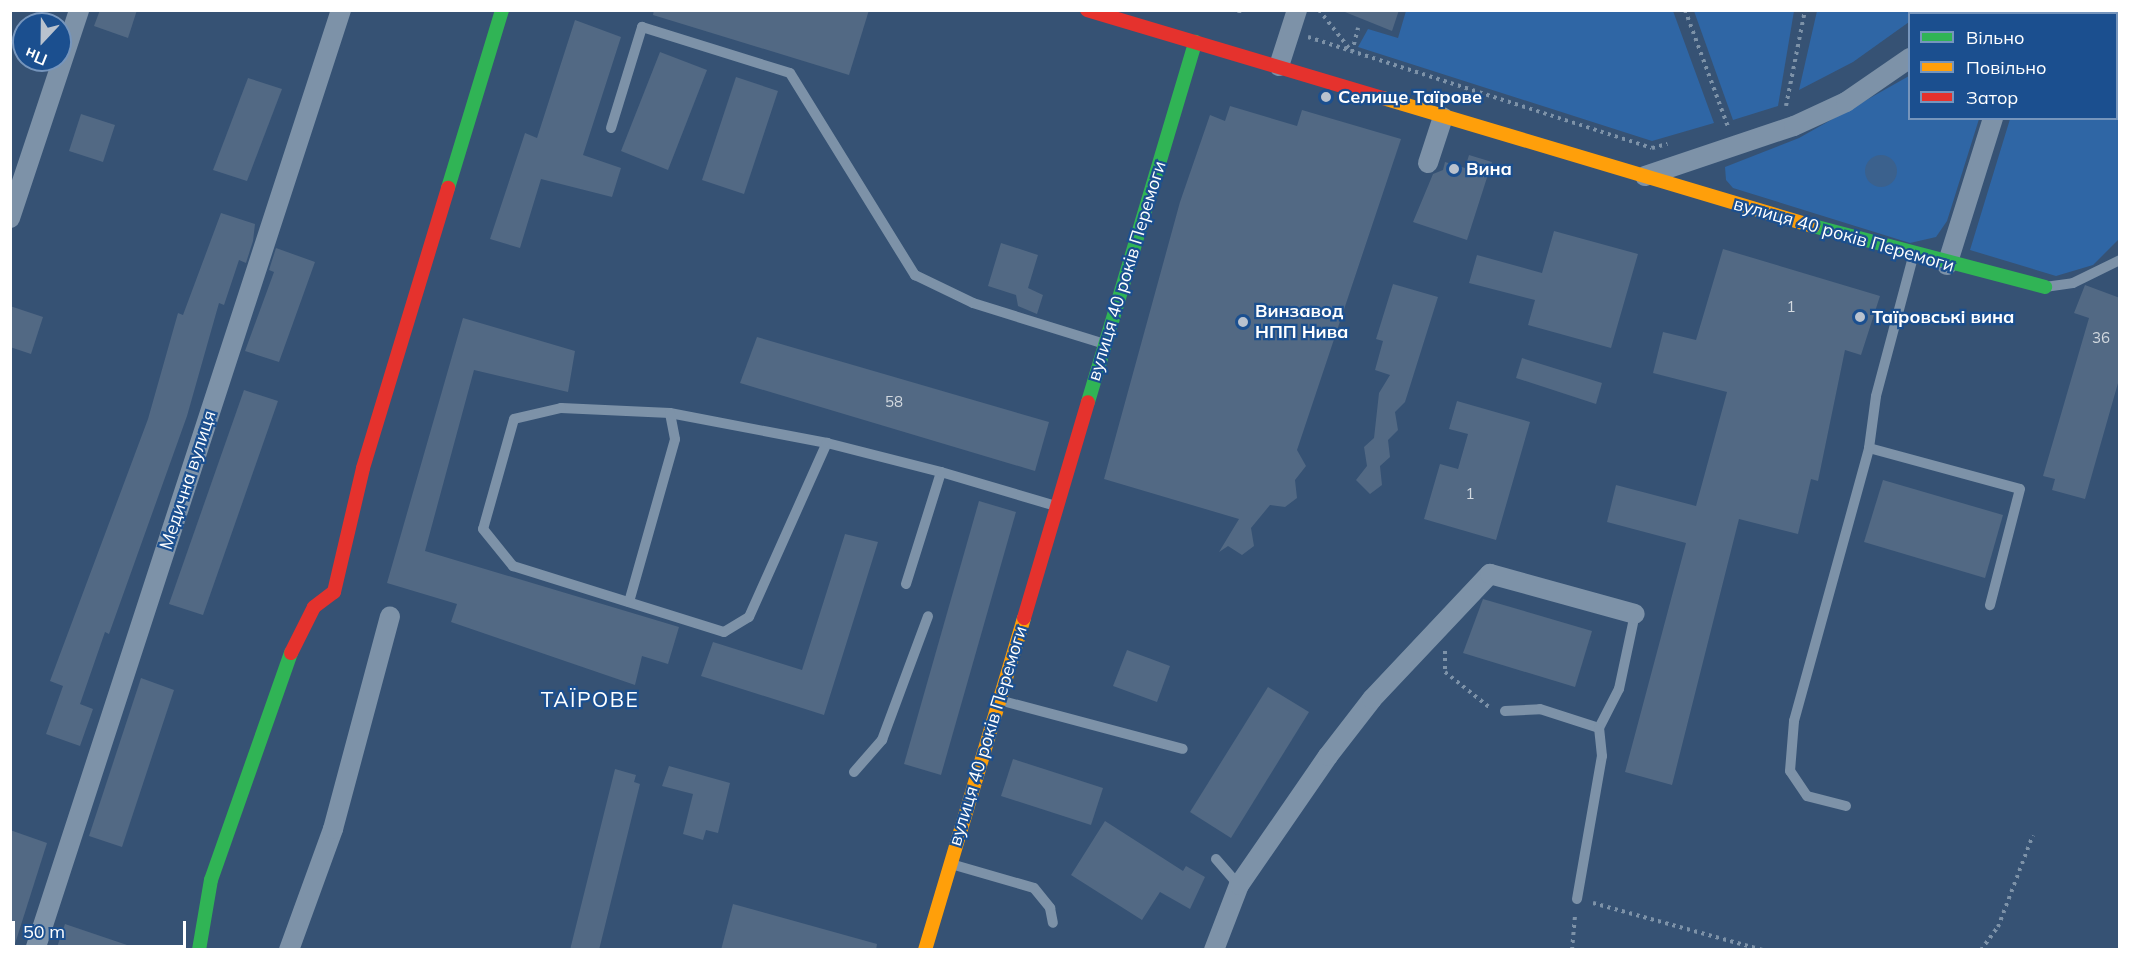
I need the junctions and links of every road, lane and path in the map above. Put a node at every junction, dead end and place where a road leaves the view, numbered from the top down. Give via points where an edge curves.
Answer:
1 (79, 10) edge
2 (341, 10) edge
3 (502, 10) edge
4 (1087, 10) edge
5 (1297, 10) edge
6 (1319, 10) edge
7 (1685, 10) edge
8 (1805, 10) edge
9 (1358, 28) dead end
10 (1290, 32) junction
11 (1195, 42) junction
12 (1352, 52) junction
13 (1908, 59) edge
14 (1279, 66) junction
15 (1794, 108) dead end
16 (1443, 117) junction
17 (1992, 120) edge
18 (1741, 127) dead end
19 (611, 128) dead end
20 (1730, 130) junction
21 (1719, 133) dead end
22 (1674, 143) dead end
23 (1428, 163) dead end
24 (1645, 176) junction
25 (10, 218) edge
26 (1913, 256) junction
27 (2120, 260) edge
28 (1947, 265) junction
29 (2045, 287) joint
30 (1106, 344) junction
31 (670, 413) junction
32 (827, 443) junction
33 (1869, 448) junction
34 (940, 472) junction
35 (1057, 506) junction
36 (906, 584) dead end
37 (629, 602) junction
38 (1990, 605) dead end
39 (1635, 614) joint
40 (390, 616) dead end
41 (927, 616) dead end
42 (1436, 634) junction
43 (999, 700) junction
44 (1505, 711) joint
45 (1599, 728) junction
46 (1183, 749) dead end
47 (854, 772) dead end
48 (1846, 806) dead end
49 (2033, 836) dead end
50 (1216, 859) dead end
51 (950, 863) junction
52 (1239, 885) junction
53 (1577, 899) junction
54 (1053, 923) dead end
55 (35, 950) edge
56 (199, 950) edge
57 (289, 950) edge
58 (925, 950) edge
59 (1214, 950) edge
60 (1572, 950) edge
61 (1763, 950) edge
62 (1981, 950) edge

1 - 25 street
2 - 55 street, Медична вулиця
3 - 56 street via 363,468 334,592 314,607 279,677 211,880
4 - 11 street
5 - 10 street
6 - 12 path
7 - 20 path
8 - 15 path via 1785,113
9 - 12 path
10 - 12 path
10 - 14 street
11 - 14 street, вулиця 40 років Перемоги
11 - 30 street, вулиця 40 років Перемоги
12 - 22 path via 1652,148
13 - 24 street via 1846,102 1794,126
14 - 16 street, вулиця 40 років Перемоги
16 - 23 street
16 - 24 street, вулиця 40 років Перемоги
17 - 28 street
18 - 20 path
19 - 30 lane via 642,27 790,73 915,275 973,303
20 - 21 path
24 - 26 street, вулиця 40 років Перемоги
26 - 28 street, вулиця 40 років Перемоги
26 - 33 lane via 1876,396
27 - 29 lane via 2073,283
28 - 29 street, вулиця 40 років Перемоги
30 - 35 street, вулиця 40 років Перемоги
31 - 32 lane
31 - 37 lane via 675,439
31 - 37 lane via 561,408 514,419 483,529 513,566
32 - 34 lane
32 - 37 lane via 749,617 724,632
33 - 38 lane via 2020,489
33 - 48 lane via 1794,721 1790,771 1807,796
34 - 35 lane
34 - 36 lane
35 - 43 street, вулиця 40 років Перемоги
39 - 42 street via 1490,574
39 - 45 lane via 1619,689
40 - 57 street via 367,716
41 - 47 lane via 882,740
42 - 44 path via 1444,640 1446,672 1468,694
42 - 52 street via 1372,699
43 - 46 lane
43 - 51 street, вулиця 40 років Перемоги
44 - 45 lane via 1540,709
45 - 53 lane via 1602,756
49 - 62 path via 1998,927
50 - 52 lane
51 - 54 lane via 1034,888 1050,908
51 - 58 street, вулиця 40 років Перемоги
52 - 59 street
53 - 60 path
53 - 61 path

